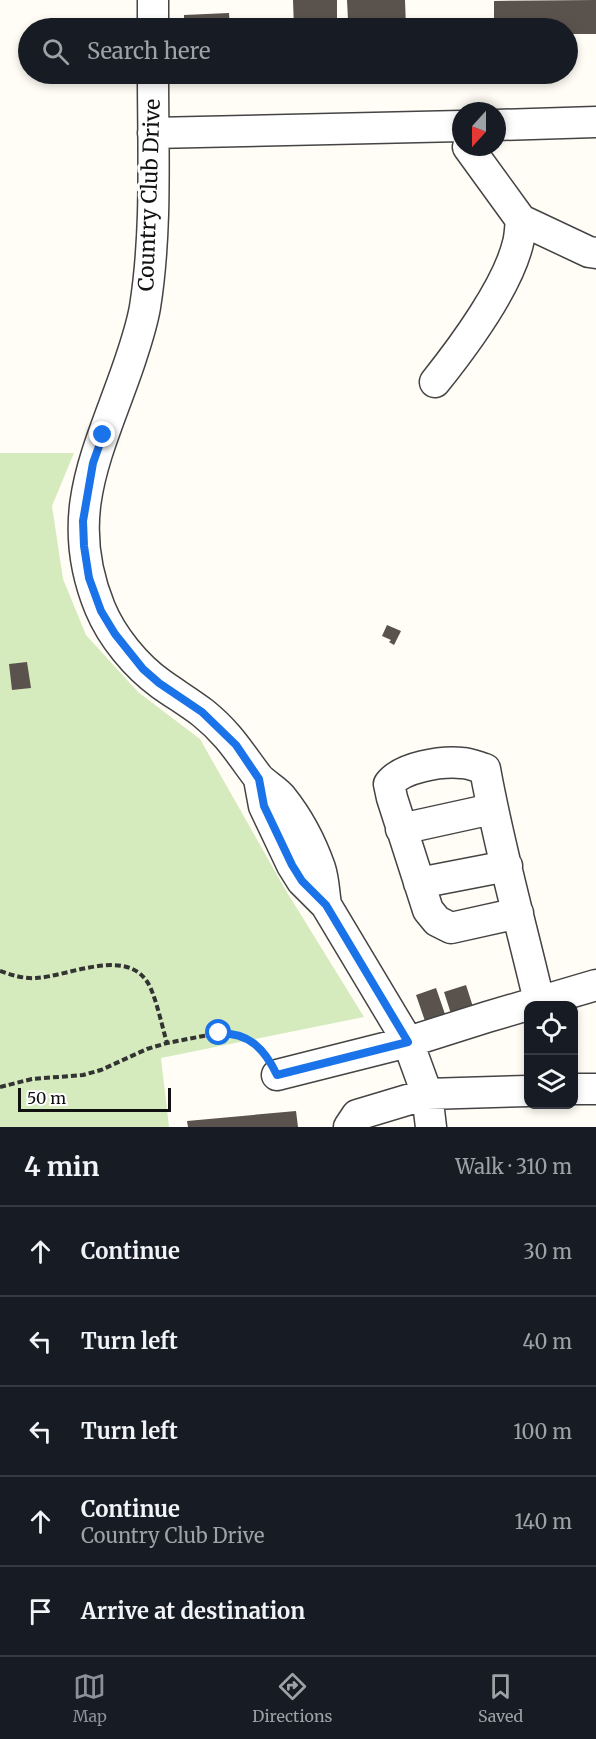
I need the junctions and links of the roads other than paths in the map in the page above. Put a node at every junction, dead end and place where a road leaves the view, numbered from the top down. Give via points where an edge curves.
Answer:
1 (153, 0) edge
2 (153, 18) edge
3 (153, 84) edge
4 (596, 122) edge
5 (506, 125) edge
6 (452, 126) edge
7 (153, 133) junction
8 (474, 156) edge
9 (520, 220) junction
10 (596, 253) edge
11 (435, 382) dead end
12 (492, 809) junction
13 (401, 829) junction
14 (507, 866) junction
15 (419, 884) junction
16 (518, 913) junction
17 (593, 996) edge
18 (539, 1001) joint
19 (524, 1006) edge
20 (408, 1042) junction
21 (277, 1075) road end
22 (578, 1089) edge
23 (596, 1089) edge
24 (524, 1091) edge
25 (427, 1094) junction
26 (349, 1127) edge
27 (431, 1127) edge

1 - 2 street
3 - 7 street, Country Club Drive
4 - 5 street
6 - 7 street
7 - 20 street, Country Club Drive via 150,270 145,309 93,463 83,521 89,578 101,611 130,654 159,683 221,729 259,779 282,797 320,869 326,905
8 - 9 street
9 - 10 street
9 - 11 street via 518,243 500,285 456,357
12 - 13 street
12 - 13 street via 485,769 463,762 428,765 394,778 389,784
12 - 14 street
13 - 15 street
14 - 15 street
14 - 16 street
15 - 16 street via 428,910 436,921 451,928
16 - 18 street
17 - 18 street
19 - 20 street
20 - 21 street
20 - 25 street
22 - 23 street
24 - 25 street
25 - 26 street via 357,1115
25 - 27 street

